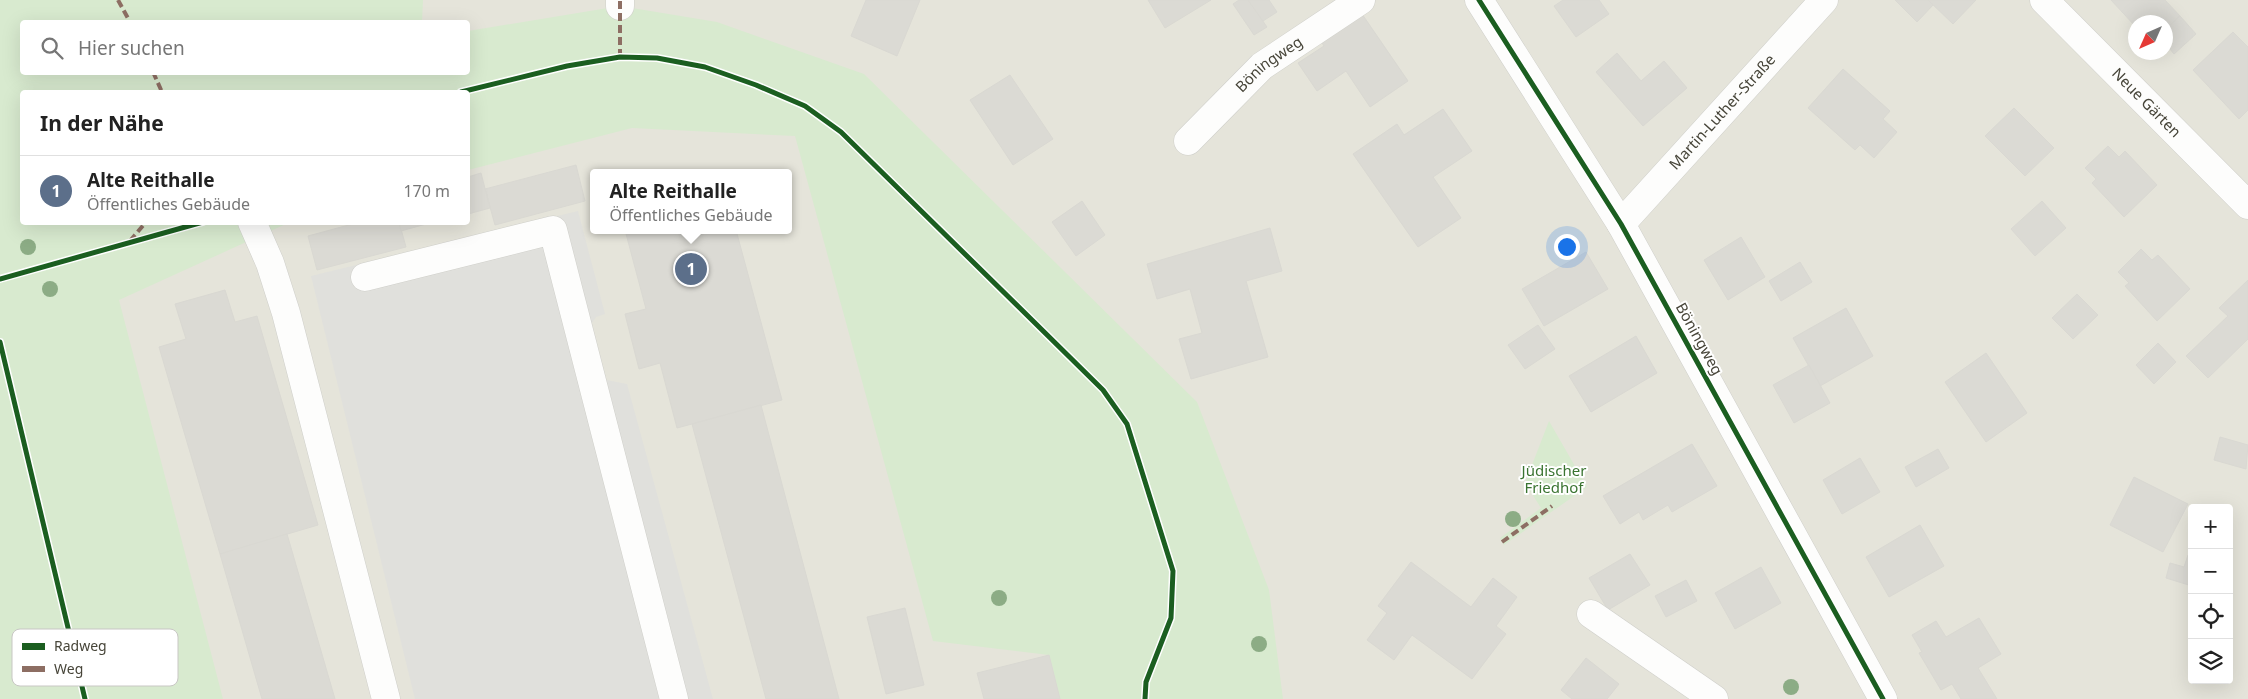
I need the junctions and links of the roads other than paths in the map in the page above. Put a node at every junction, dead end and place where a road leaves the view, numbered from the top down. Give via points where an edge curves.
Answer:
1 (1361, 0) edge
2 (1479, 0) edge
3 (1824, 0) edge
4 (2044, 0) edge
5 (1188, 141) dead end
6 (2248, 205) edge
7 (1621, 224) junction
8 (253, 225) edge
9 (365, 277) dead end
10 (1591, 614) dead end
11 (386, 699) edge
12 (674, 699) edge
13 (1714, 699) edge
14 (1883, 699) edge

1 - 5 street, Böningweg via 1262,66
2 - 7 street, Böningweg
3 - 7 street, Martin-Luther-Straße
4 - 6 street, Neue Gärten
7 - 14 street, Böningweg
8 - 11 street via 286,313
9 - 12 street via 553,230
10 - 13 street

